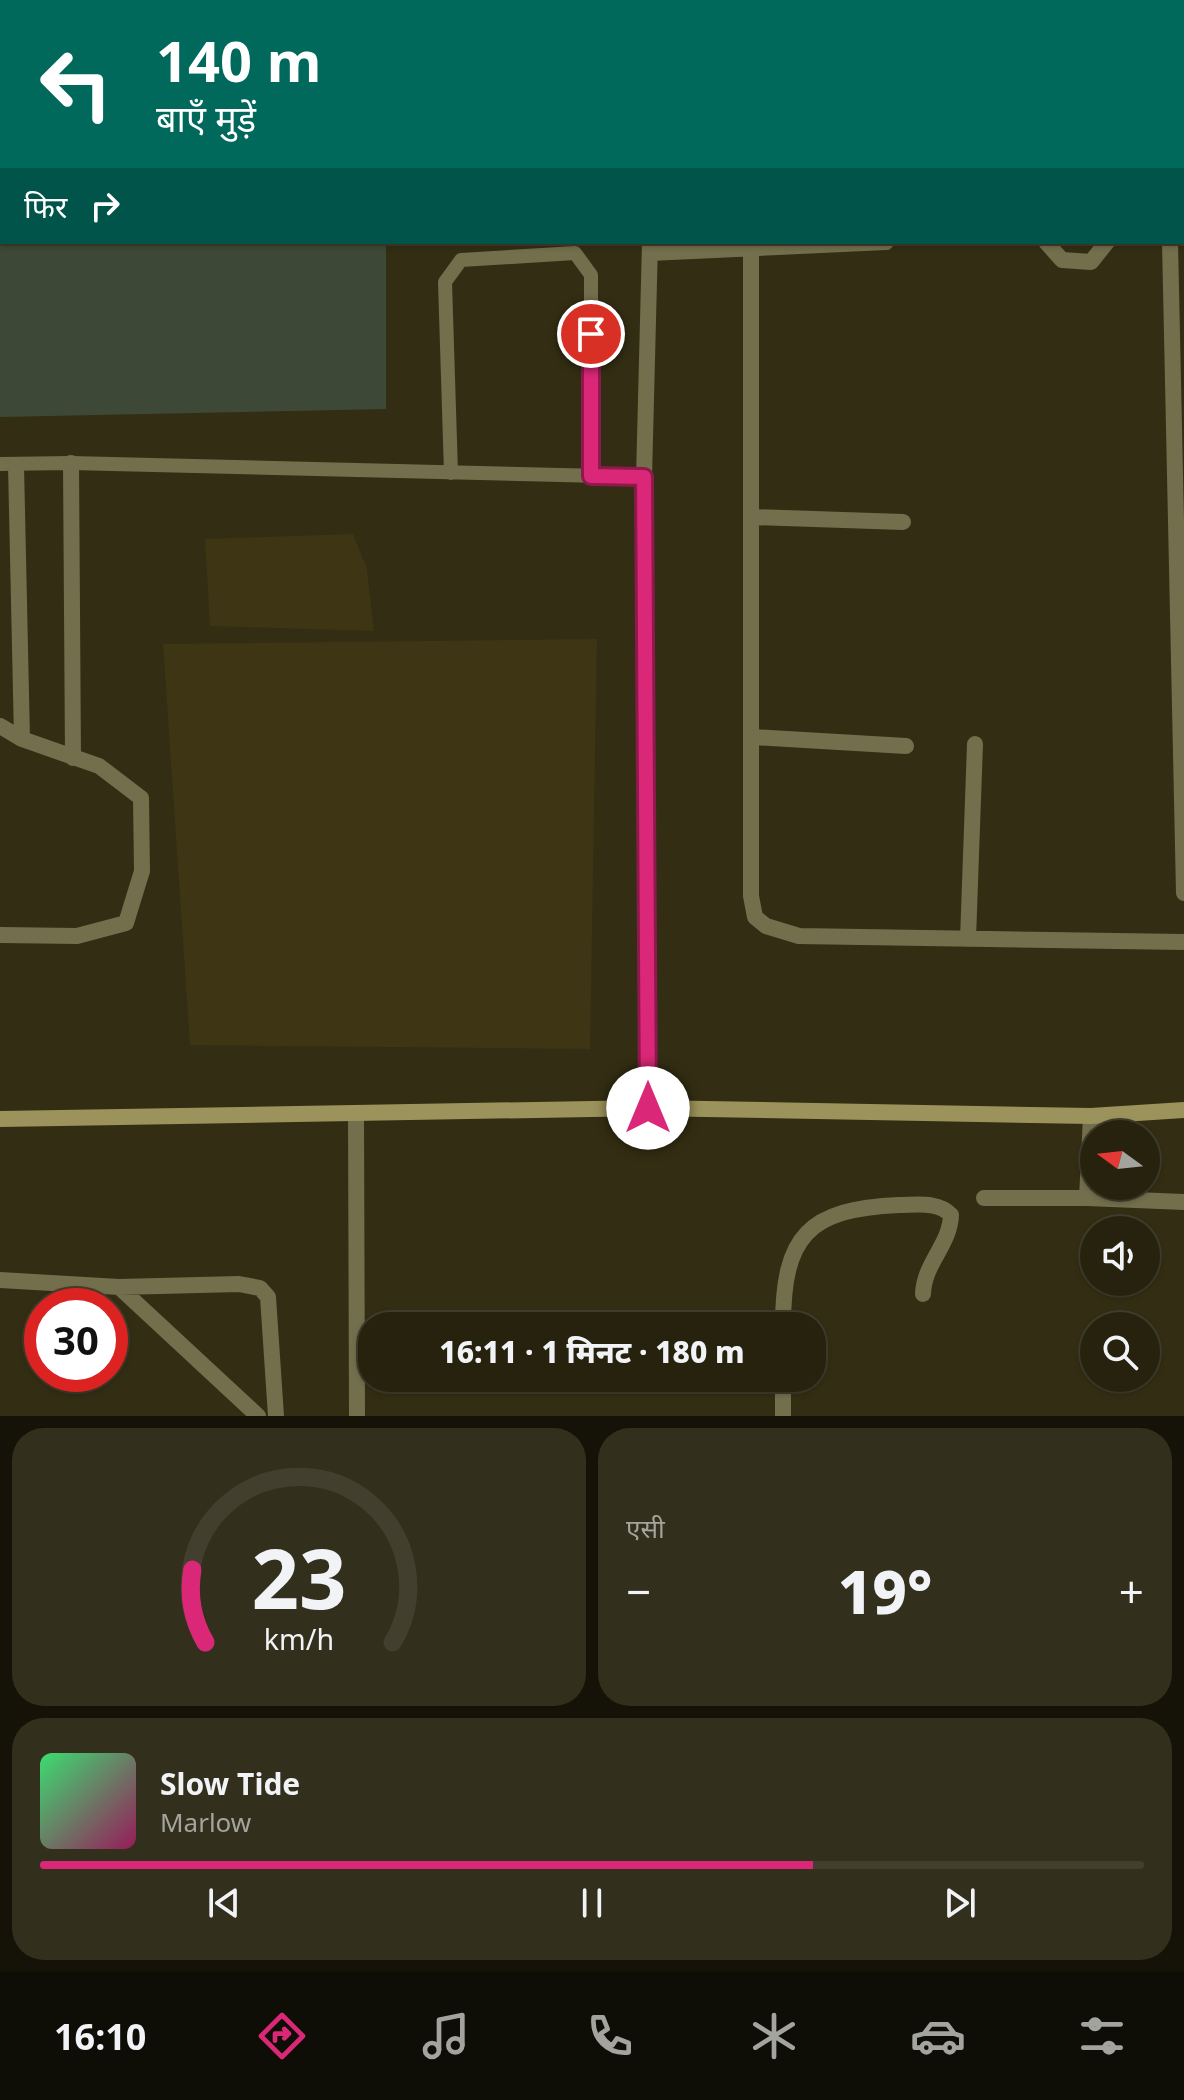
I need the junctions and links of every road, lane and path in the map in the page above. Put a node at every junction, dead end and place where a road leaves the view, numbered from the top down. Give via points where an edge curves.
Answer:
1 (796, 244) edge
2 (1048, 244) edge
3 (1105, 244) edge
4 (1170, 244) edge
5 (751, 245) edge
6 (650, 247) edge
7 (1177, 273) edge
8 (71, 463) junction
9 (8, 464) edge
10 (451, 473) junction
11 (591, 476) junction
12 (644, 477) junction
13 (752, 517) junction
14 (903, 522) dead end
15 (1180, 535) edge
16 (0, 726) edge
17 (752, 737) junction
18 (22, 739) junction
19 (1182, 743) edge
20 (975, 744) dead end
21 (906, 746) dead end
22 (73, 758) junction
23 (1184, 893) edge
24 (0, 935) edge
25 (968, 939) junction
26 (1184, 942) edge
27 (648, 1108) junction
28 (1184, 1110) edge
29 (356, 1115) junction
30 (1091, 1116) junction
31 (0, 1119) edge
32 (1091, 1120) edge
33 (984, 1198) dead end
34 (1080, 1198) edge
35 (1136, 1200) edge
36 (1184, 1202) edge
37 (0, 1280) edge
38 (119, 1287) junction
39 (923, 1294) dead end
40 (783, 1312) edge
41 (783, 1392) edge
42 (258, 1416) edge
43 (276, 1416) edge
44 (357, 1416) edge
45 (783, 1416) edge

1 - 5 street
2 - 3 street via 1062,260 1091,262
4 - 7 street
5 - 6 street
5 - 13 street
6 - 12 street
7 - 15 street
8 - 9 lane
8 - 10 lane
8 - 22 street
9 - 18 street
10 - 11 lane
10 - 11 lane via 445,282 461,260 575,253 591,275
11 - 12 lane
12 - 27 street
13 - 14 street
13 - 17 street
15 - 19 street
16 - 18 street
17 - 21 street
17 - 25 street via 755,917 799,936
18 - 22 street
19 - 23 street
20 - 25 street
22 - 24 street via 99,766 141,798 142,871 126,923 77,936
25 - 26 street
27 - 29 street
27 - 30 street
28 - 30 street
29 - 31 street
29 - 44 street
30 - 32 street
33 - 34 street
35 - 36 street
37 - 38 street
38 - 42 street
38 - 43 street via 260,1288 268,1297
39 - 40 street via 926,1270 948,1234 951,1215 925,1204 849,1210 822,1220 799,1244 783,1283
41 - 45 street

